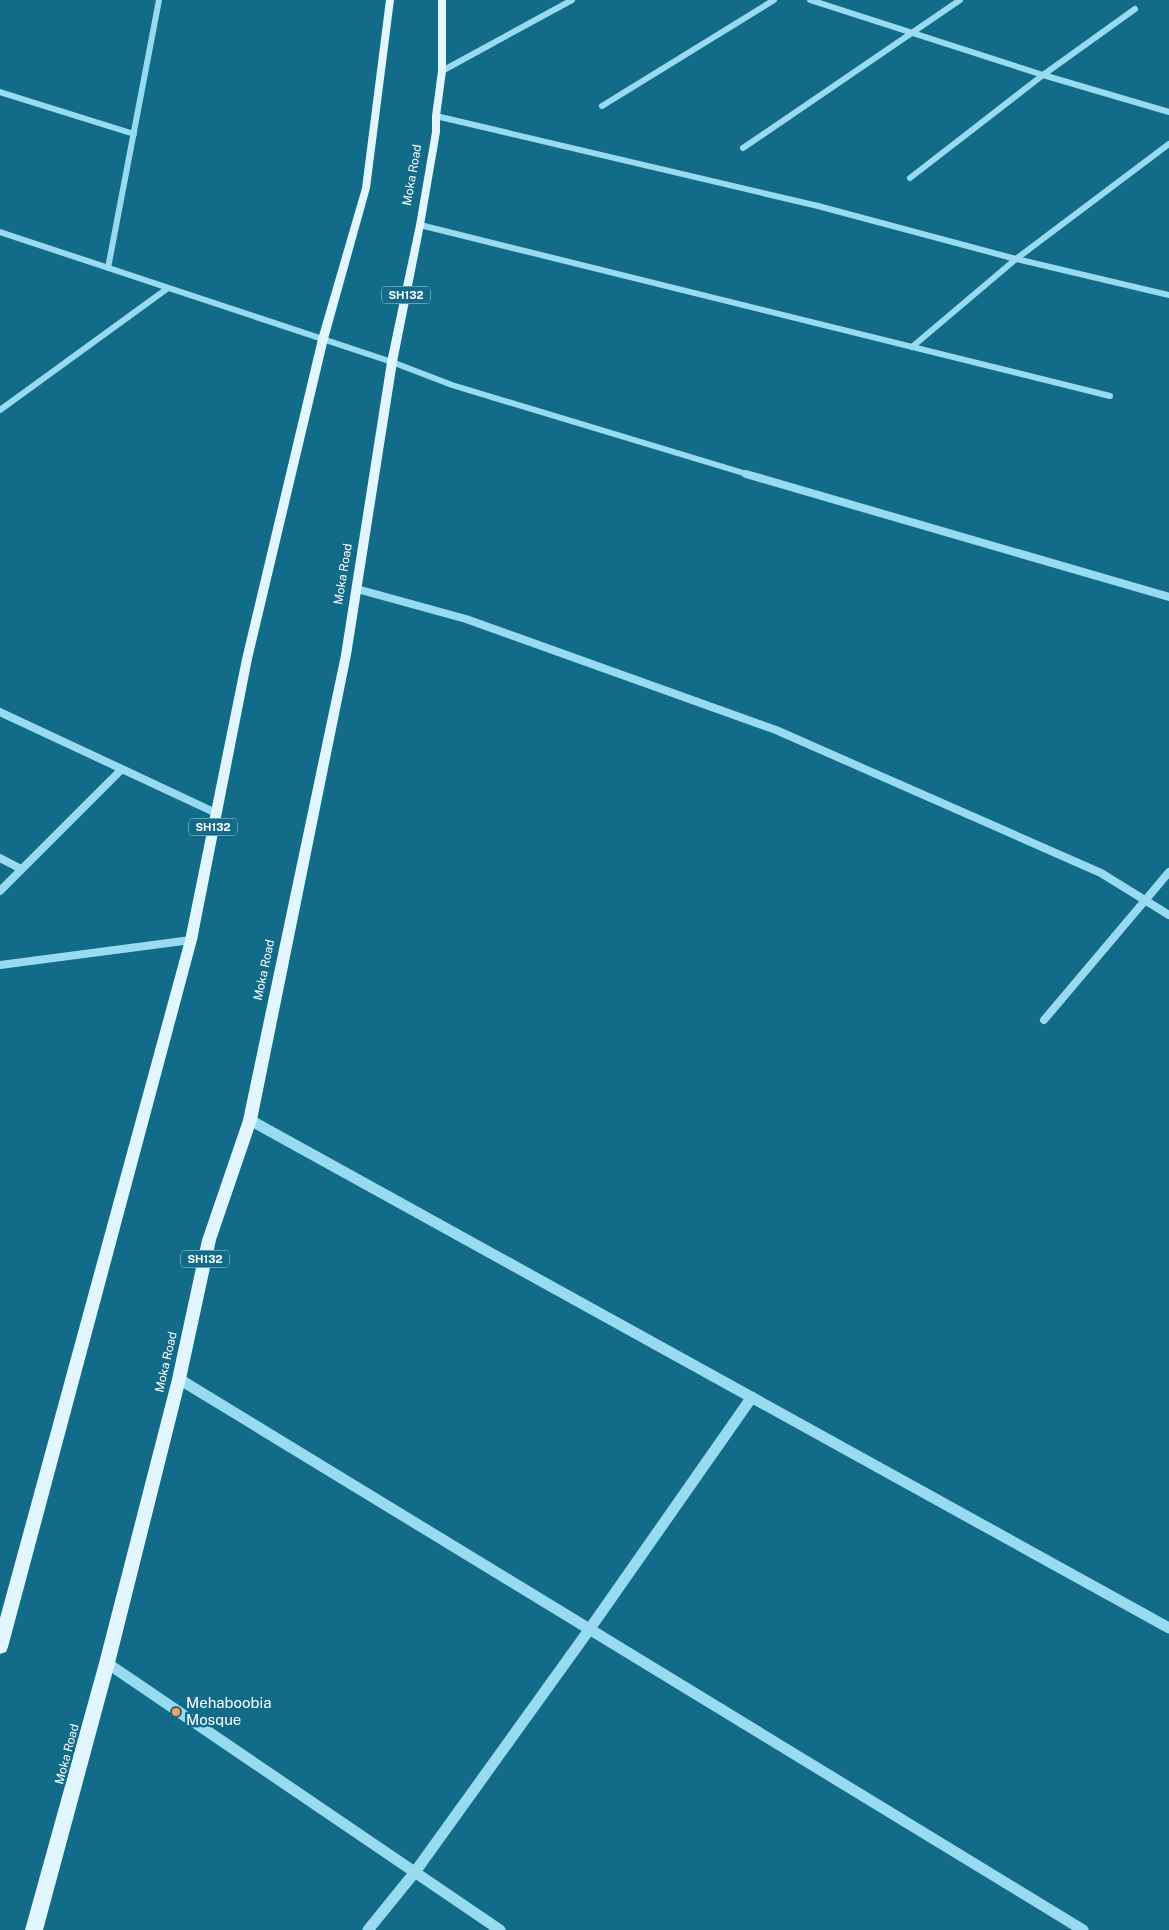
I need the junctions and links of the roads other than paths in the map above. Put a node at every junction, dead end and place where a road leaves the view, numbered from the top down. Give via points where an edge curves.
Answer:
1 (159, 0) edge
2 (390, 0) edge
3 (442, 0) edge
4 (572, 0) edge
5 (774, 0) edge
6 (810, 0) edge
7 (960, 0) edge
8 (1135, 8) dead end
9 (913, 32) junction
10 (442, 71) junction
11 (1043, 75) junction
12 (0, 92) edge
13 (602, 106) dead end
14 (1169, 112) edge
15 (436, 116) junction
16 (134, 134) junction
17 (1169, 144) edge
18 (743, 148) dead end
19 (910, 178) dead end
20 (420, 225) junction
21 (0, 232) edge
22 (1016, 259) junction
23 (108, 268) junction
24 (168, 288) junction
25 (1169, 296) edge
26 (324, 339) junction
27 (912, 348) junction
28 (392, 362) junction
29 (1110, 396) dead end
30 (0, 410) edge
31 (357, 589) junction
32 (1169, 597) edge
33 (0, 712) edge
34 (121, 770) junction
35 (216, 813) junction
36 (0, 858) edge
37 (21, 869) junction
38 (1169, 872) edge
39 (0, 892) edge
40 (1143, 900) junction
41 (1169, 915) edge
42 (191, 940) junction
43 (0, 965) edge
44 (1044, 1020) dead end
45 (250, 1120) junction
46 (179, 1378) junction
47 (752, 1397) junction
48 (1169, 1628) edge
49 (589, 1630) junction
50 (0, 1647) edge
51 (108, 1663) junction
52 (415, 1872) junction
53 (34, 1930) edge
54 (368, 1930) edge
55 (500, 1930) edge
56 (1084, 1930) edge

1 - 16 street
2 - 26 main road, SH132 via 366,188
3 - 10 main road, Moka Road / SH132
4 - 10 street
5 - 13 street
6 - 9 street
7 - 9 street
8 - 11 street
9 - 11 street
9 - 18 street
10 - 15 main road, Moka Road / SH132
11 - 14 street
11 - 19 street
12 - 16 street
15 - 20 main road, Moka Road / SH132
15 - 22 street via 818,206
16 - 23 street
17 - 22 street
20 - 27 street
20 - 28 main road, Moka Road / SH132
21 - 23 street
22 - 25 street
22 - 27 street
23 - 24 street
24 - 26 street
24 - 30 street
26 - 28 street
26 - 35 main road, SH132 via 246,659
27 - 29 street
28 - 31 main road, Moka Road / SH132
28 - 32 street via 452,385
31 - 40 street via 466,619 776,730 1101,872
31 - 45 main road, Moka Road / SH132
33 - 34 street
34 - 35 street
34 - 37 street
35 - 42 main road, SH132
36 - 37 street
37 - 39 street
38 - 40 street
40 - 41 street
40 - 44 street
42 - 43 street
42 - 50 main road, SH132
45 - 46 main road, Moka Road / SH132 via 209,1240
45 - 47 street
46 - 49 street
46 - 51 main road, Moka Road / SH132
47 - 48 street
47 - 49 street
49 - 52 street
49 - 56 street
51 - 52 street
51 - 53 main road, Moka Road / SH132
52 - 54 street
52 - 55 street

